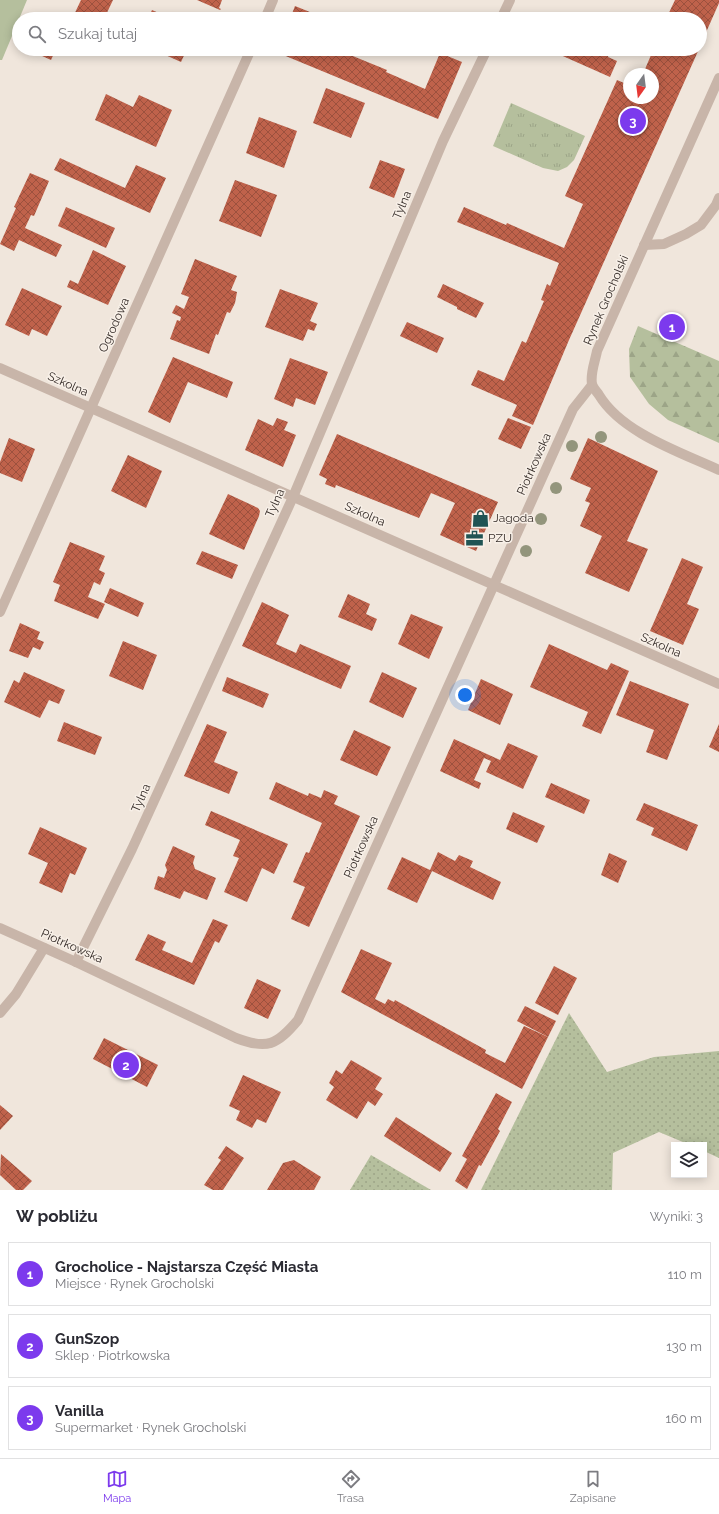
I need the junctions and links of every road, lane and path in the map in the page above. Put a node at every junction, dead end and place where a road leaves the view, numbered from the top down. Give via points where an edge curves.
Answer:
1 (273, 0) edge
2 (510, 0) edge
3 (268, 12) edge
4 (504, 12) edge
5 (248, 56) edge
6 (484, 56) edge
7 (718, 83) edge
8 (719, 198) edge
9 (644, 245) junction
10 (0, 368) edge
11 (592, 385) junction
12 (90, 408) junction
13 (719, 470) edge
14 (293, 497) junction
15 (494, 585) junction
16 (0, 612) edge
17 (719, 684) edge
18 (0, 928) edge
19 (44, 948) junction
20 (76, 962) junction
21 (0, 1013) edge

1 - 3 street
2 - 4 street
5 - 12 street, Ogrodowa
6 - 14 street, Tylna via 443,141
7 - 9 street, Rynek Grocholski
8 - 9 street via 701,225 664,244
9 - 11 street, Rynek Grocholski via 597,351
10 - 12 street, Szkolna
11 - 13 street via 605,406 622,421 646,436
11 - 15 street, Piotrkowska via 573,410
12 - 14 street, Szkolna
12 - 16 street, Ogrodowa
14 - 15 street, Szkolna
14 - 20 street, Tylna via 132,849
15 - 17 street, Szkolna
15 - 20 street, Piotrkowska via 298,1020 285,1035 268,1044 251,1044
18 - 19 street, Piotrkowska
19 - 20 street, Piotrkowska
19 - 21 street via 16,994

